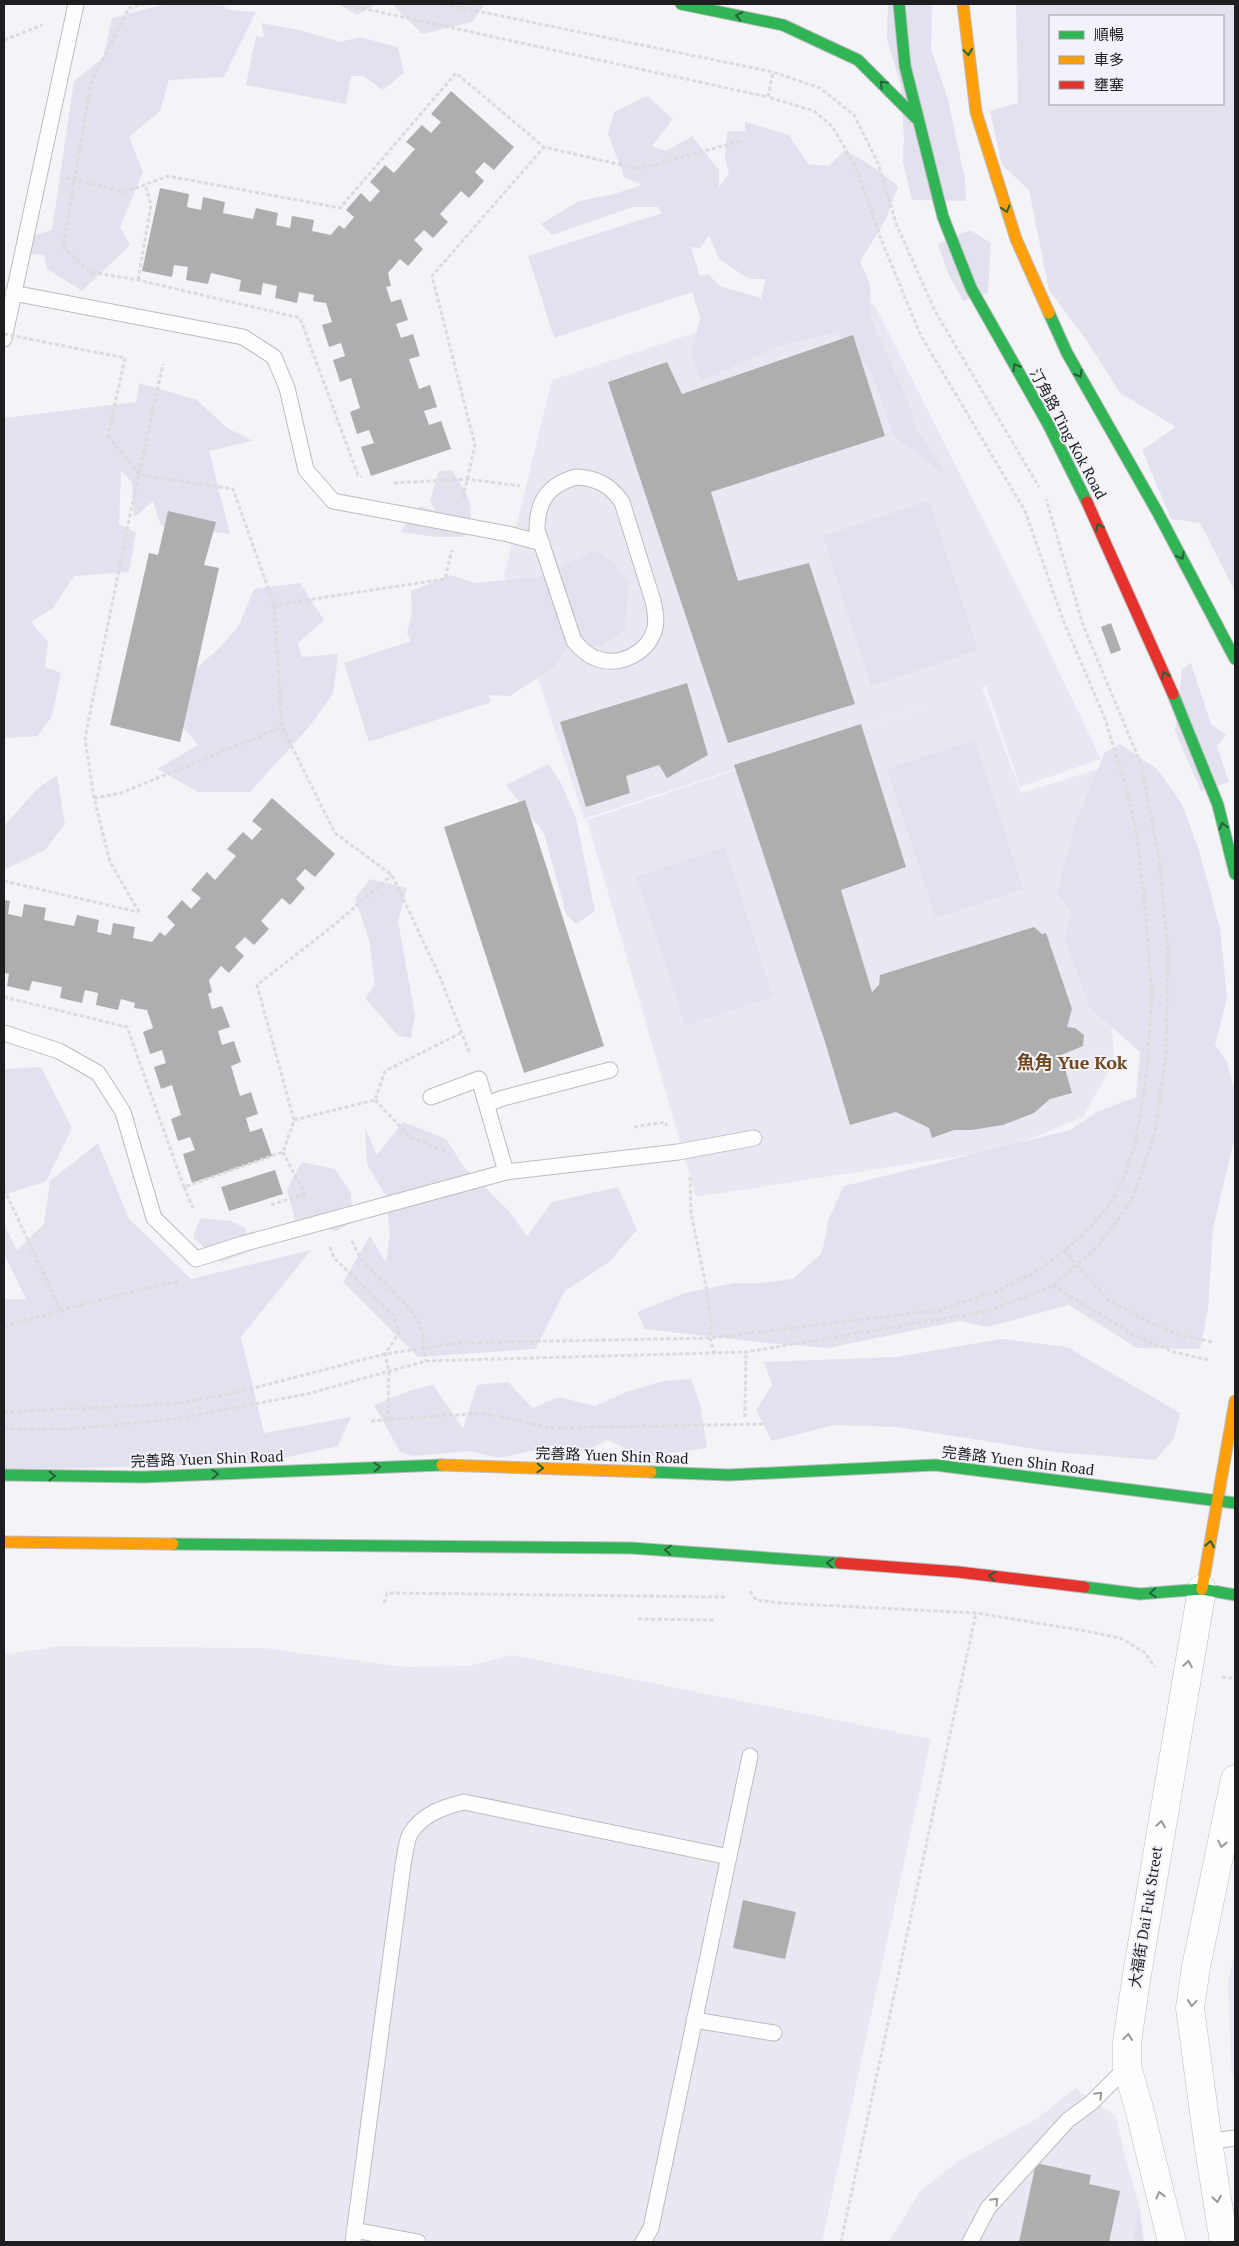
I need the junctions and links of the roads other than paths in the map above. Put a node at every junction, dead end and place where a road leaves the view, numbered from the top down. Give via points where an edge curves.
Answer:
1 (76, 4) edge
2 (681, 4) edge
3 (900, 4) edge
4 (963, 4) edge
5 (917, 119) junction
6 (13, 293) junction
7 (4, 339) edge
8 (542, 543) junction
9 (1235, 659) edge
10 (1235, 874) edge
11 (4, 1033) edge
12 (610, 1070) dead end
13 (431, 1097) dead end
14 (487, 1104) junction
15 (754, 1138) dead end
16 (506, 1172) junction
17 (1235, 1401) edge
18 (4, 1475) edge
19 (1218, 1500) junction
20 (1235, 1502) edge
21 (4, 1542) edge
22 (1202, 1589) junction
23 (1235, 1595) edge
24 (750, 1756) dead end
25 (1235, 1779) edge
26 (729, 1857) junction
27 (694, 2020) junction
28 (774, 2033) dead end
29 (1127, 2067) junction
30 (1235, 2138) edge
31 (1208, 2142) junction
32 (353, 2236) edge
33 (418, 2242) edge
34 (643, 2242) edge
35 (970, 2242) edge
36 (1172, 2242) edge
37 (1224, 2242) edge

1 - 6 lane
5 -> 2 main road via 858,60 784,25
3 - 5 main road, 汀角路 Ting Kok Road via 905,66
4 -> 9 main road via 976,112 1016,239 1067,353 1158,513
10 -> 5 main road, 汀角路 Ting Kok Road via 1218,805 1165,674 1093,514 1048,424 971,288 943,217
6 - 7 lane
6 - 8 lane via 243,337 274,357 287,388 306,470 333,501
8 - 8 lane via 574,641 595,658 609,661 623,660 643,648 652,636 656,613 622,502 613,490 590,478 562,481 542,502 537,516 537,530
11 - 16 lane via 59,1052 98,1073 123,1112 154,1218 196,1259
12 - 14 lane
13 - 14 lane via 479,1079
14 - 16 lane
15 - 16 lane via 678,1152
17 - 19 main road
18 -> 19 main road, 完善路 Yuen Shin Road via 144,1477 438,1465 729,1475 935,1466
19 - 20 main road
22 -> 19 main road
22 -> 21 main road via 1140,1594 958,1572 631,1548
22 - 23 main road
29 -> 22 street, 大福街 Dai Fuk Street via 1137,1970
24 - 26 lane
25 -> 31 street via 1190,2008
26 - 27 lane
26 - 32 lane via 464,1802 444,1807 423,1818 410,1834 403,1865
27 - 28 lane
27 - 34 lane via 651,2228
35 -> 29 lane via 988,2208 1068,2120 1091,2103
36 -> 29 street, 大福街 Dai Fuk Street
30 - 31 lane
31 -> 37 street
32 - 33 lane

